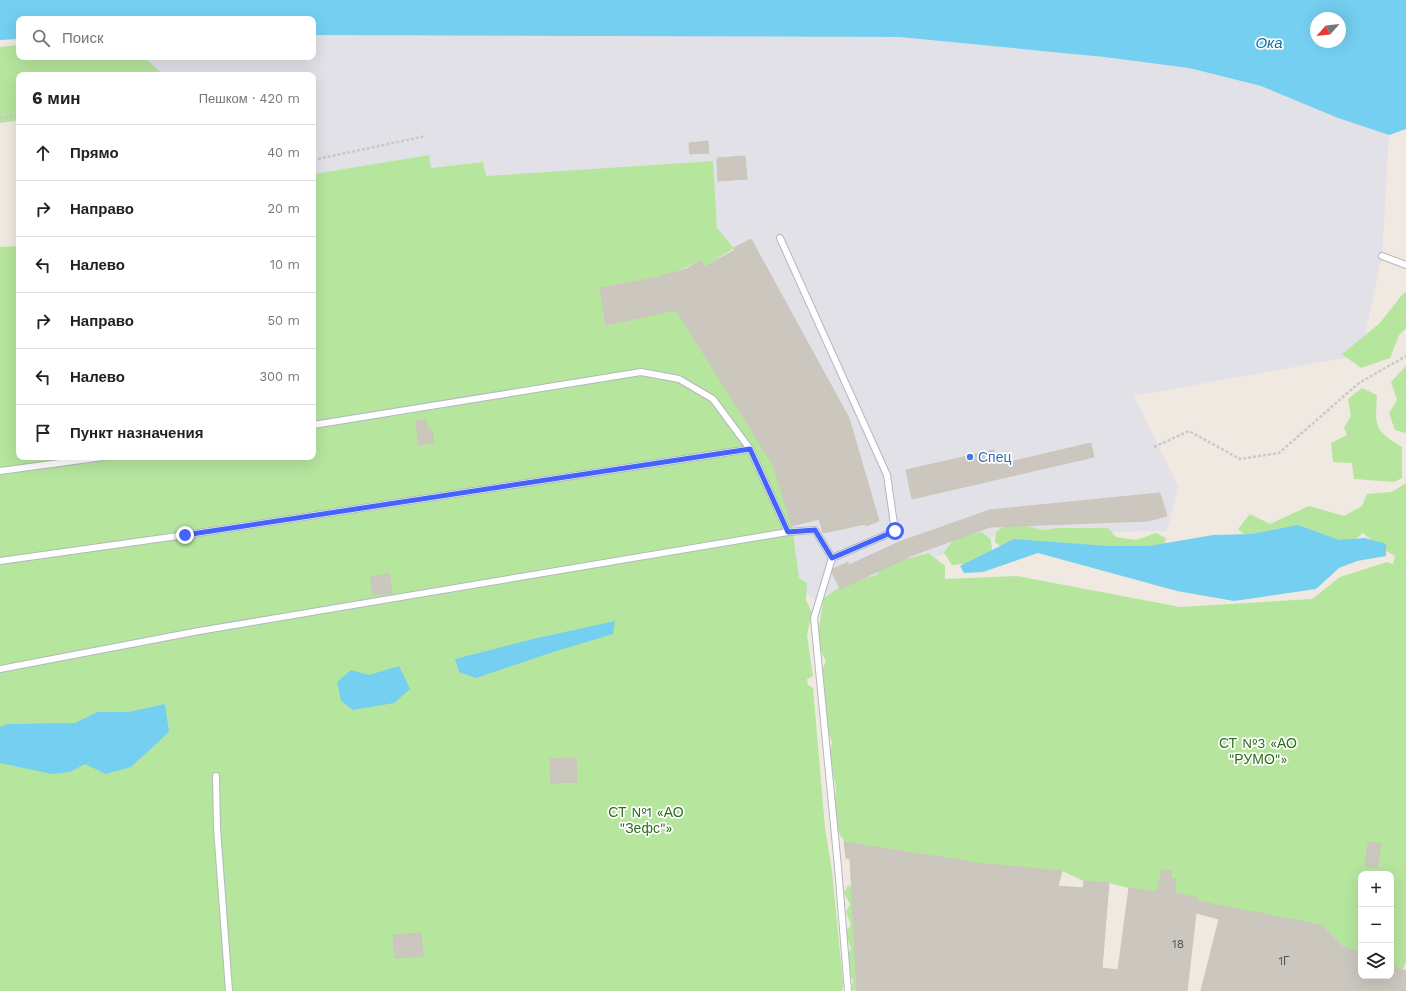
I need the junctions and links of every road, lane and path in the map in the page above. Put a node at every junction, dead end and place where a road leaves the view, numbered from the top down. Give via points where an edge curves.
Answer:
1 (16, 115) edge
2 (0, 118) edge
3 (426, 136) dead end
4 (316, 159) edge
5 (780, 238) dead end
6 (1382, 256) dead end
7 (1406, 265) edge
8 (1406, 356) edge
9 (316, 425) edge
10 (1154, 447) dead end
11 (750, 449) junction
12 (81, 460) edge
13 (0, 471) edge
14 (788, 532) junction
15 (832, 558) junction
16 (0, 561) edge
17 (0, 669) edge
18 (216, 776) dead end
19 (229, 991) edge
20 (848, 991) edge

1 - 2 path
3 - 4 path
5 - 15 lane via 888,475 895,531
6 - 7 lane
8 - 10 path via 1359,383 1279,453 1240,459 1189,432
9 - 11 lane via 641,372 680,379 713,399
11 - 14 lane
11 - 16 lane
12 - 13 lane
14 - 15 lane via 815,530
14 - 17 lane via 207,630
15 - 20 lane via 814,618
18 - 19 lane via 217,828

